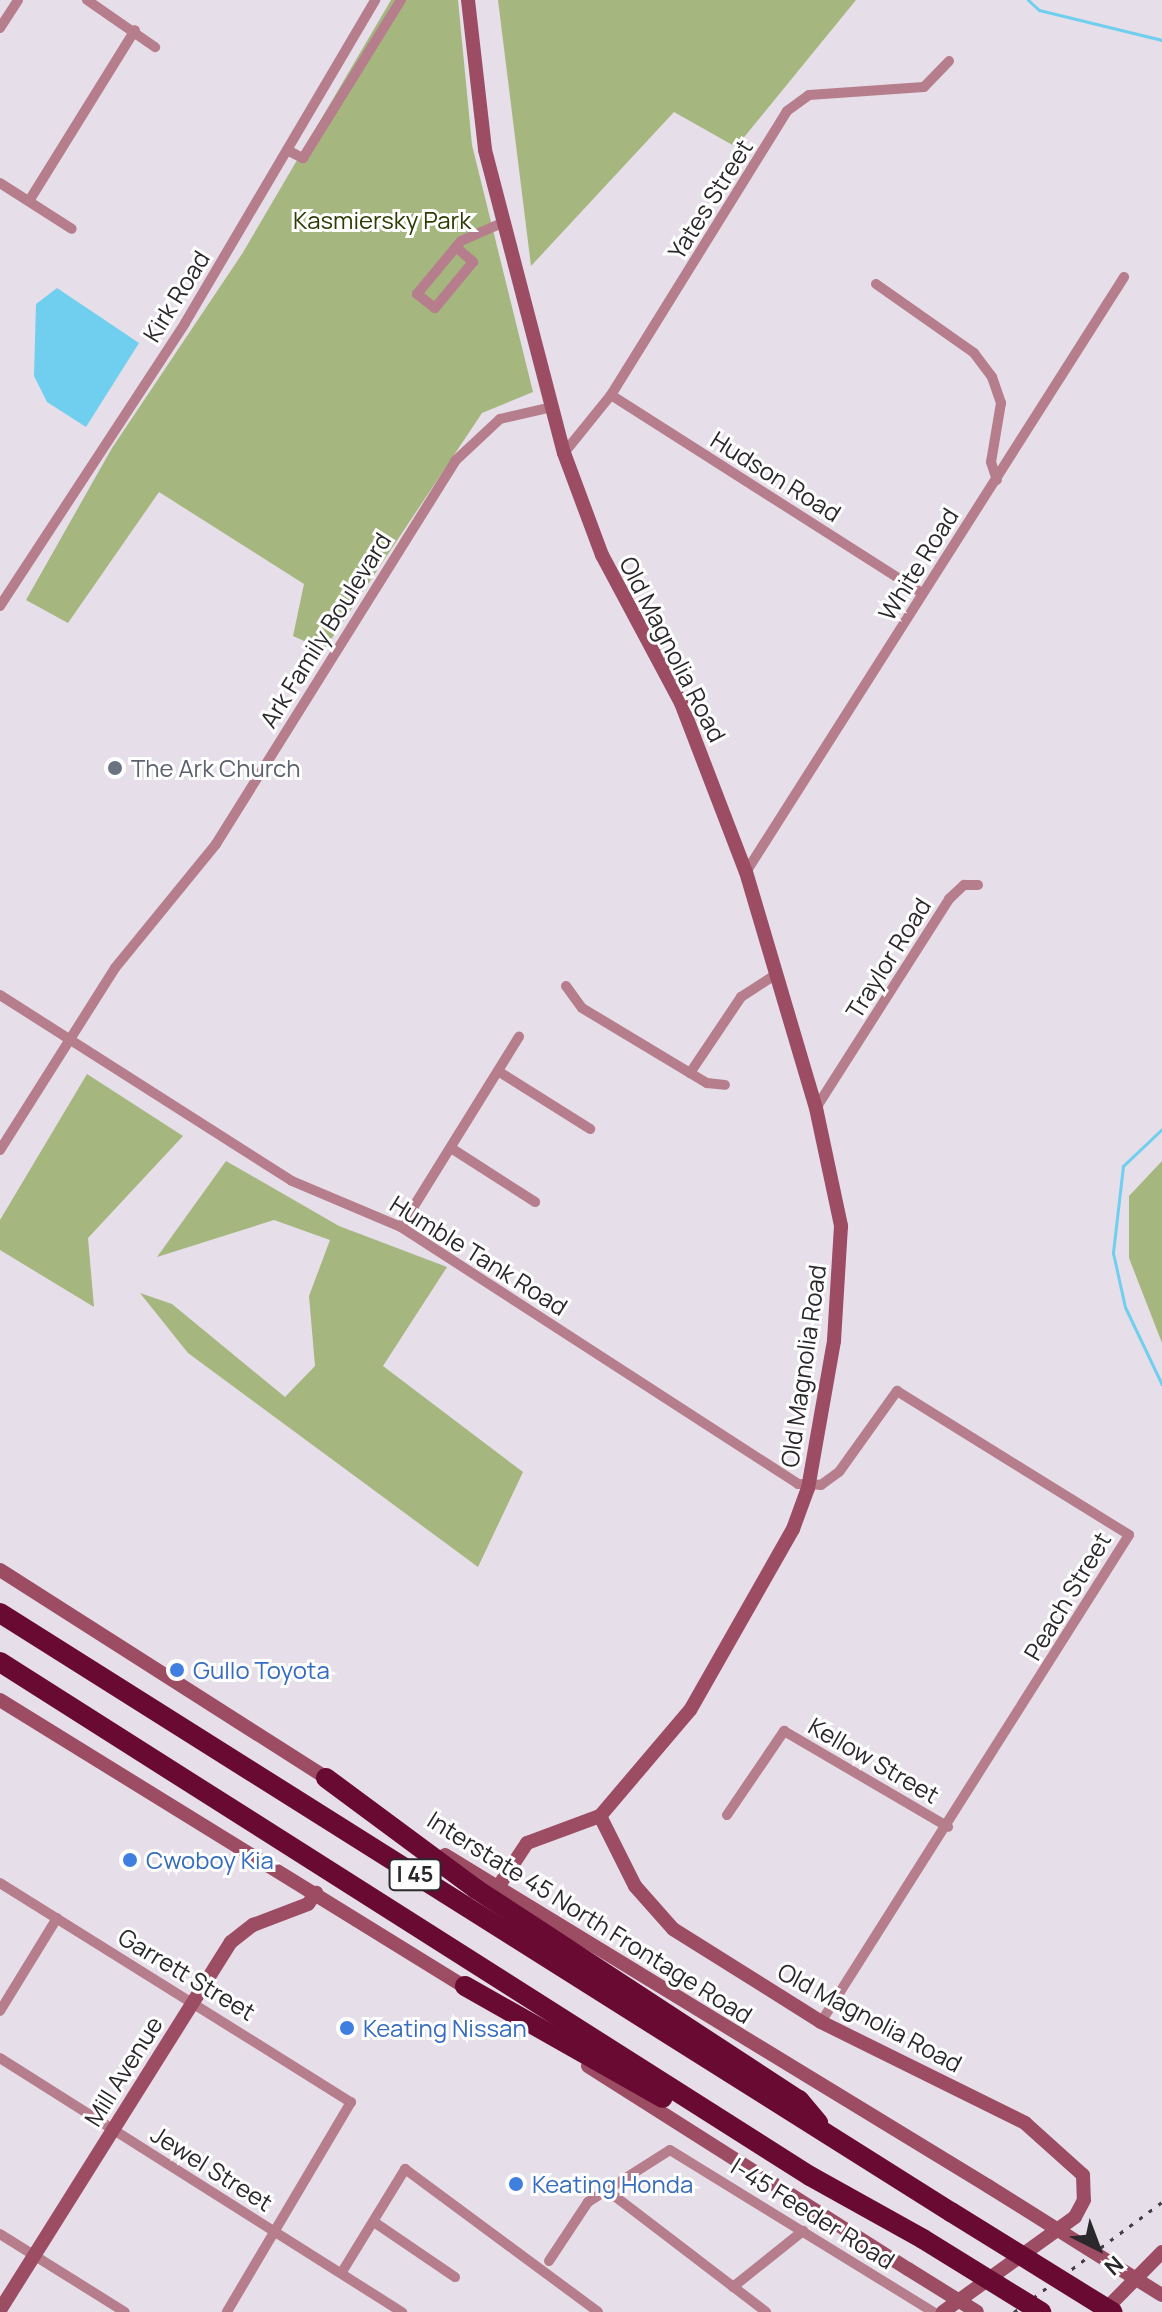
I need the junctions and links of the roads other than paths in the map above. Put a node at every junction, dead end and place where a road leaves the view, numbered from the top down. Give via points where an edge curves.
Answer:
1 (18, 0) edge
2 (87, 0) edge
3 (375, 0) edge
4 (468, 0) edge
5 (399, 1) edge
6 (0, 28) edge
7 (135, 30) junction
8 (155, 47) dead end
9 (341, 57) junction
10 (949, 61) dead end
11 (359, 67) junction
12 (287, 150) junction
13 (0, 183) edge
14 (29, 201) junction
15 (502, 223) junction
16 (72, 229) dead end
17 (456, 247) junction
18 (1124, 277) dead end
19 (876, 284) dead end
20 (611, 395) junction
21 (552, 407) junction
22 (564, 453) junction
23 (997, 480) junction
24 (919, 591) junction
25 (0, 606) edge
26 (746, 872) junction
27 (978, 885) dead end
28 (775, 975) junction
29 (566, 986) dead end
30 (0, 995) edge
31 (519, 1037) dead end
32 (70, 1039) junction
33 (498, 1071) junction
34 (690, 1073) junction
35 (725, 1085) dead end
36 (816, 1108) junction
37 (590, 1129) dead end
38 (451, 1148) junction
39 (0, 1150) edge
40 (535, 1202) dead end
41 (401, 1227) junction
42 (808, 1488) junction
43 (0, 1570) edge
44 (0, 1613) edge
45 (0, 1662) edge
46 (0, 1700) edge
47 (326, 1778) junction
48 (727, 1815) dead end
49 (600, 1816) junction
50 (948, 1827) junction
51 (0, 1883) edge
52 (498, 1887) junction
53 (316, 1893) junction
54 (57, 1918) junction
55 (465, 1986) junction
56 (192, 2001) junction
57 (0, 2011) edge
58 (821, 2022) junction
59 (0, 2058) edge
60 (114, 2129) junction
61 (831, 2138) junction
62 (810, 2176) junction
63 (608, 2191) junction
64 (374, 2222) junction
65 (803, 2231) junction
66 (277, 2233) junction
67 (0, 2234) edge
68 (1161, 2254) edge
69 (35, 2255) junction
70 (549, 2261) dead end
71 (342, 2272) junction
72 (455, 2277) dead end
73 (733, 2287) junction
74 (1162, 2295) edge
75 (0, 2310) edge
76 (125, 2312) edge
77 (227, 2312) edge
78 (402, 2312) edge
79 (598, 2312) edge
80 (766, 2312) edge
81 (933, 2312) edge
82 (943, 2312) edge
83 (977, 2312) edge
84 (1041, 2312) edge
85 (1103, 2312) edge
86 (1112, 2312) edge

1 - 6 street
2 - 7 street
3 - 9 street, Kirk Road
4 - 15 street, Old Magnolia Road via 485,150
5 - 11 street
7 - 8 street
7 - 14 street
9 - 11 street
9 - 12 street, Kirk Road
10 - 20 street, Yates Street via 924,87 809,95 787,111
11 - 12 street via 303,158
12 - 25 street, Kirk Road via 185,323
13 - 14 street
14 - 16 street
15 - 17 street
15 - 21 street, Old Magnolia Road
17 - 17 street via 417,294 435,308 473,262
18 - 23 street, White Road
19 - 23 street via 974,353 992,377 1001,403 991,462
20 - 22 street, Yates Street
20 - 24 street, Hudson Road
21 - 22 street, Old Magnolia Road
21 - 32 street, Ark Family Boulevard via 500,419 455,461 208,857 115,968
22 - 26 street, Old Magnolia Road via 602,555 681,703
23 - 24 street, White Road
24 - 26 street, White Road via 875,678
26 - 28 street, Old Magnolia Road
27 - 36 street, Traylor Road via 964,885 949,899
28 - 34 street via 741,997
28 - 36 street, Old Magnolia Road
29 - 34 street via 582,1008
30 - 32 street, Humble Tank Road
31 - 33 street
32 - 39 street, Ark Family Boulevard
32 - 41 street, Humble Tank Road via 292,1181
33 - 37 street
33 - 38 street
34 - 35 street
36 - 42 street, Old Magnolia Road via 837,1191 841,1255
38 - 40 street
38 - 41 street
41 - 42 street, Humble Tank Road
42 - 49 street, Old Magnolia Road via 765,1589 726,1657 630,1788
42 - 50 street, Peach Street via 839,1472 897,1391 1129,1535
43 - 47 street, Interstate 45 North Frontage Road
44 - 61 highway, I 45
45 - 62 highway, I 45
46 - 53 street
47 - 52 street, Interstate 45 North Frontage Road
47 - 61 highway via 476,1889 799,2100
48 - 50 street, Kellow Street via 784,1731
49 - 52 street via 527,1843
49 - 58 street, Old Magnolia Road via 653,1912
50 - 58 street, Peach Street
51 - 54 street, Garrett Street
52 - 74 street, Interstate 45 North Frontage Road, bridge
53 - 55 street
53 - 56 street, Mill Avenue via 308,1904 241,1932
54 - 56 street, Garrett Street
54 - 57 street
55 - 62 highway
55 - 83 street, bridge
56 - 60 street, Mill Avenue
56 - 66 street, Garrett Street via 351,2102
58 - 82 street, Old Magnolia Road via 1025,2123 1083,2175 1084,2200 1075,2217
59 - 60 street, Jewel Street
60 - 66 street, Jewel Street
60 - 69 street, Mill Avenue
61 - 86 highway, I 45, bridge
62 - 84 highway, I 45, bridge
63 - 65 street, I-45 Feeder Road via 670,2150
63 - 70 street via 588,2202
63 - 73 street
64 - 71 street
64 - 72 street
64 - 79 street via 405,2169
65 - 73 street
65 - 81 street, I-45 Feeder Road
66 - 71 street, Jewel Street
66 - 77 street
67 - 69 street
68 - 85 street
69 - 75 street, Mill Avenue
69 - 76 street
71 - 78 street, Jewel Street
73 - 80 street

